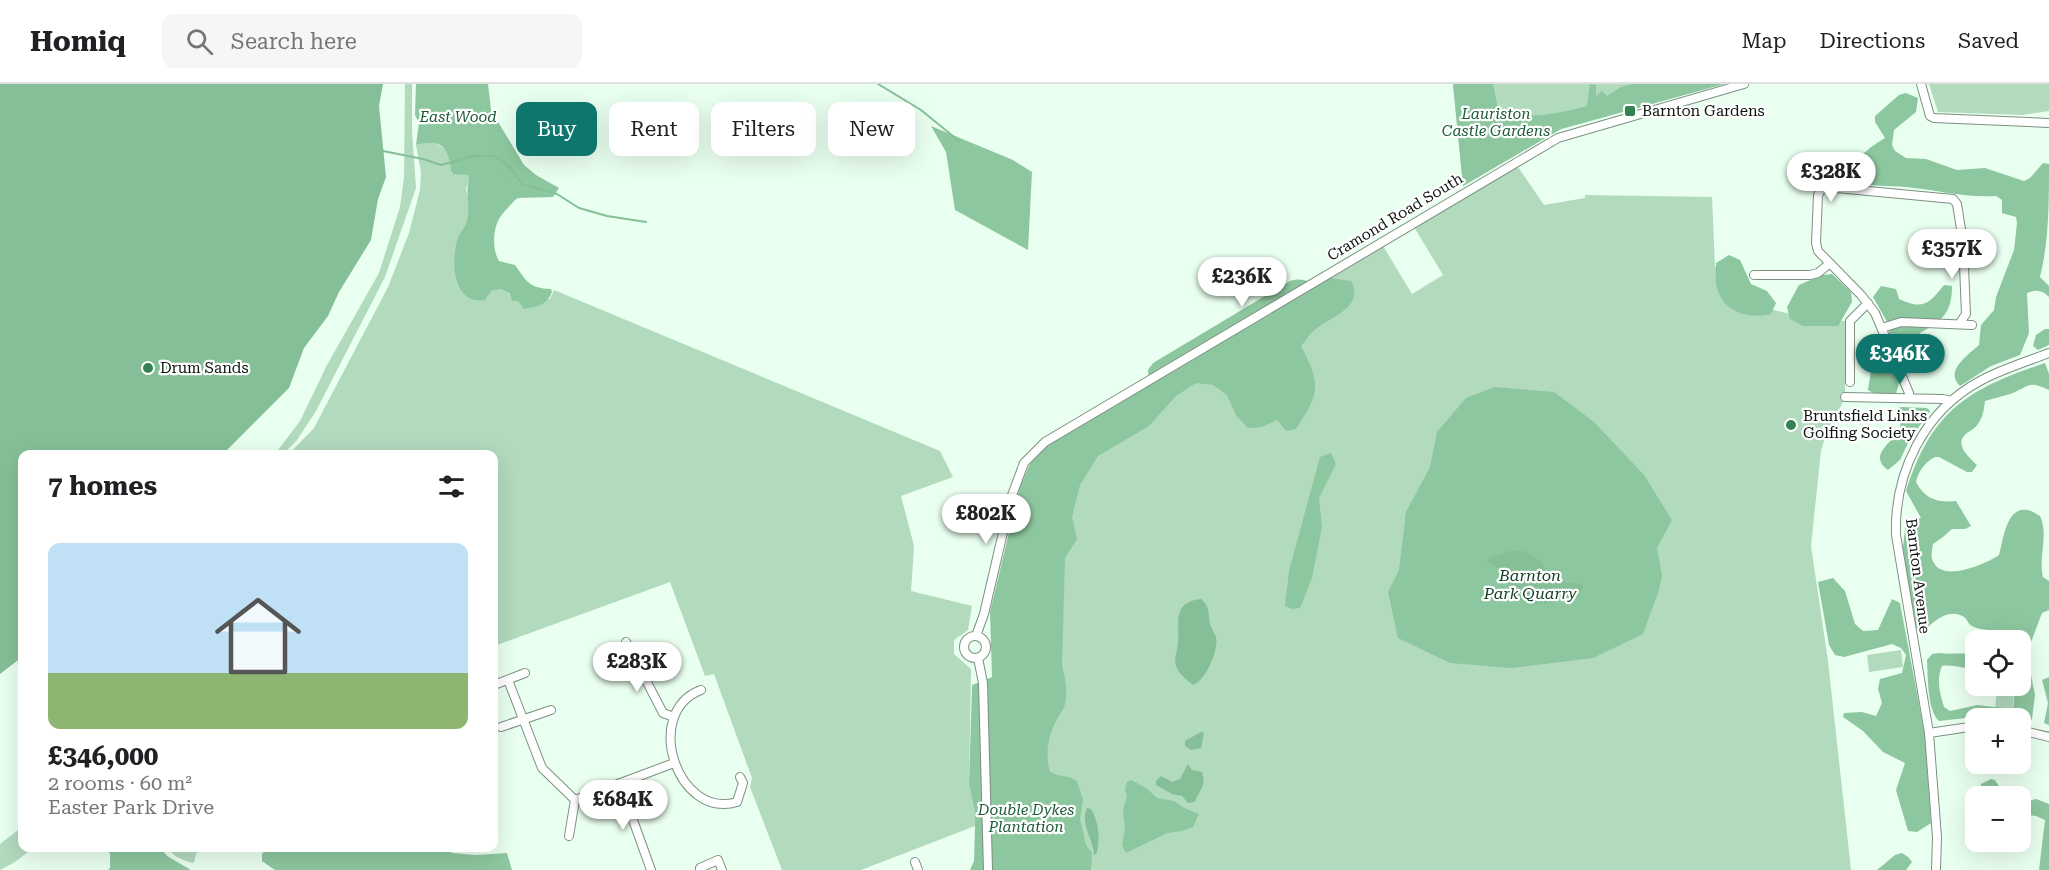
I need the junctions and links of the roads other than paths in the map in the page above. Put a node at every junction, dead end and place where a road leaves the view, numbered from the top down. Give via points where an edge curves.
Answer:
1 (1744, 84) edge
2 (1921, 84) edge
3 (2049, 123) edge
4 (1830, 263) junction
5 (1754, 276) dead end
6 (1868, 303) junction
7 (1959, 324) junction
8 (1972, 325) dead end
9 (1882, 328) junction
10 (2049, 353) edge
11 (1850, 382) dead end
12 (1845, 397) dead end
13 (1909, 398) junction
14 (1951, 401) junction
15 (976, 636) junction
16 (626, 642) dead end
17 (978, 658) junction
18 (634, 659) junction
19 (620, 662) dead end
20 (525, 673) dead end
21 (508, 680) junction
22 (498, 684) edge
23 (701, 690) dead end
24 (551, 710) dead end
25 (674, 717) junction
26 (523, 720) junction
27 (501, 727) dead end
28 (1965, 728) edge
29 (1929, 733) junction
30 (2031, 733) edge
31 (2049, 737) edge
32 (674, 764) junction
33 (740, 777) dead end
34 (620, 784) junction
35 (575, 800) junction
36 (568, 836) dead end
37 (651, 870) edge
38 (700, 870) edge
39 (722, 870) edge
40 (988, 870) edge
41 (1936, 870) edge

1 - 15 street, Cramond Road South via 1558,138 1061,431 1024,463 1011,498
2 - 3 street via 1930,116 1934,118
4 - 5 street via 1810,275 1766,279
4 - 6 street
4 - 7 street via 1816,243 1818,195 1826,187 1953,199 1963,242 1966,314
6 - 9 street
6 - 11 street via 1850,321
7 - 8 street
7 - 9 street via 1901,322
9 - 13 street
10 - 14 street, Barnton Avenue via 1984,379
12 - 13 street
13 - 14 street
14 - 29 street, Barnton Avenue via 1931,423 1912,454 1896,511 1896,535
15 - 17 street via 982,638 986,647
15 - 17 street via 966,640 964,649 969,657
16 - 18 street
17 - 40 street via 983,683
18 - 19 street
18 - 25 street via 663,713
20 - 21 street
21 - 22 street
21 - 26 street
23 - 25 street via 687,698
24 - 26 street
25 - 32 street via 670,737
26 - 27 street
26 - 35 street via 542,768
28 - 29 street
29 - 41 street, Barnton Avenue
30 - 31 street
32 - 33 street via 684,782 699,796 722,805 737,802 743,783
32 - 34 street
34 - 35 street
34 - 37 street
35 - 36 street
38 - 39 street via 718,860

